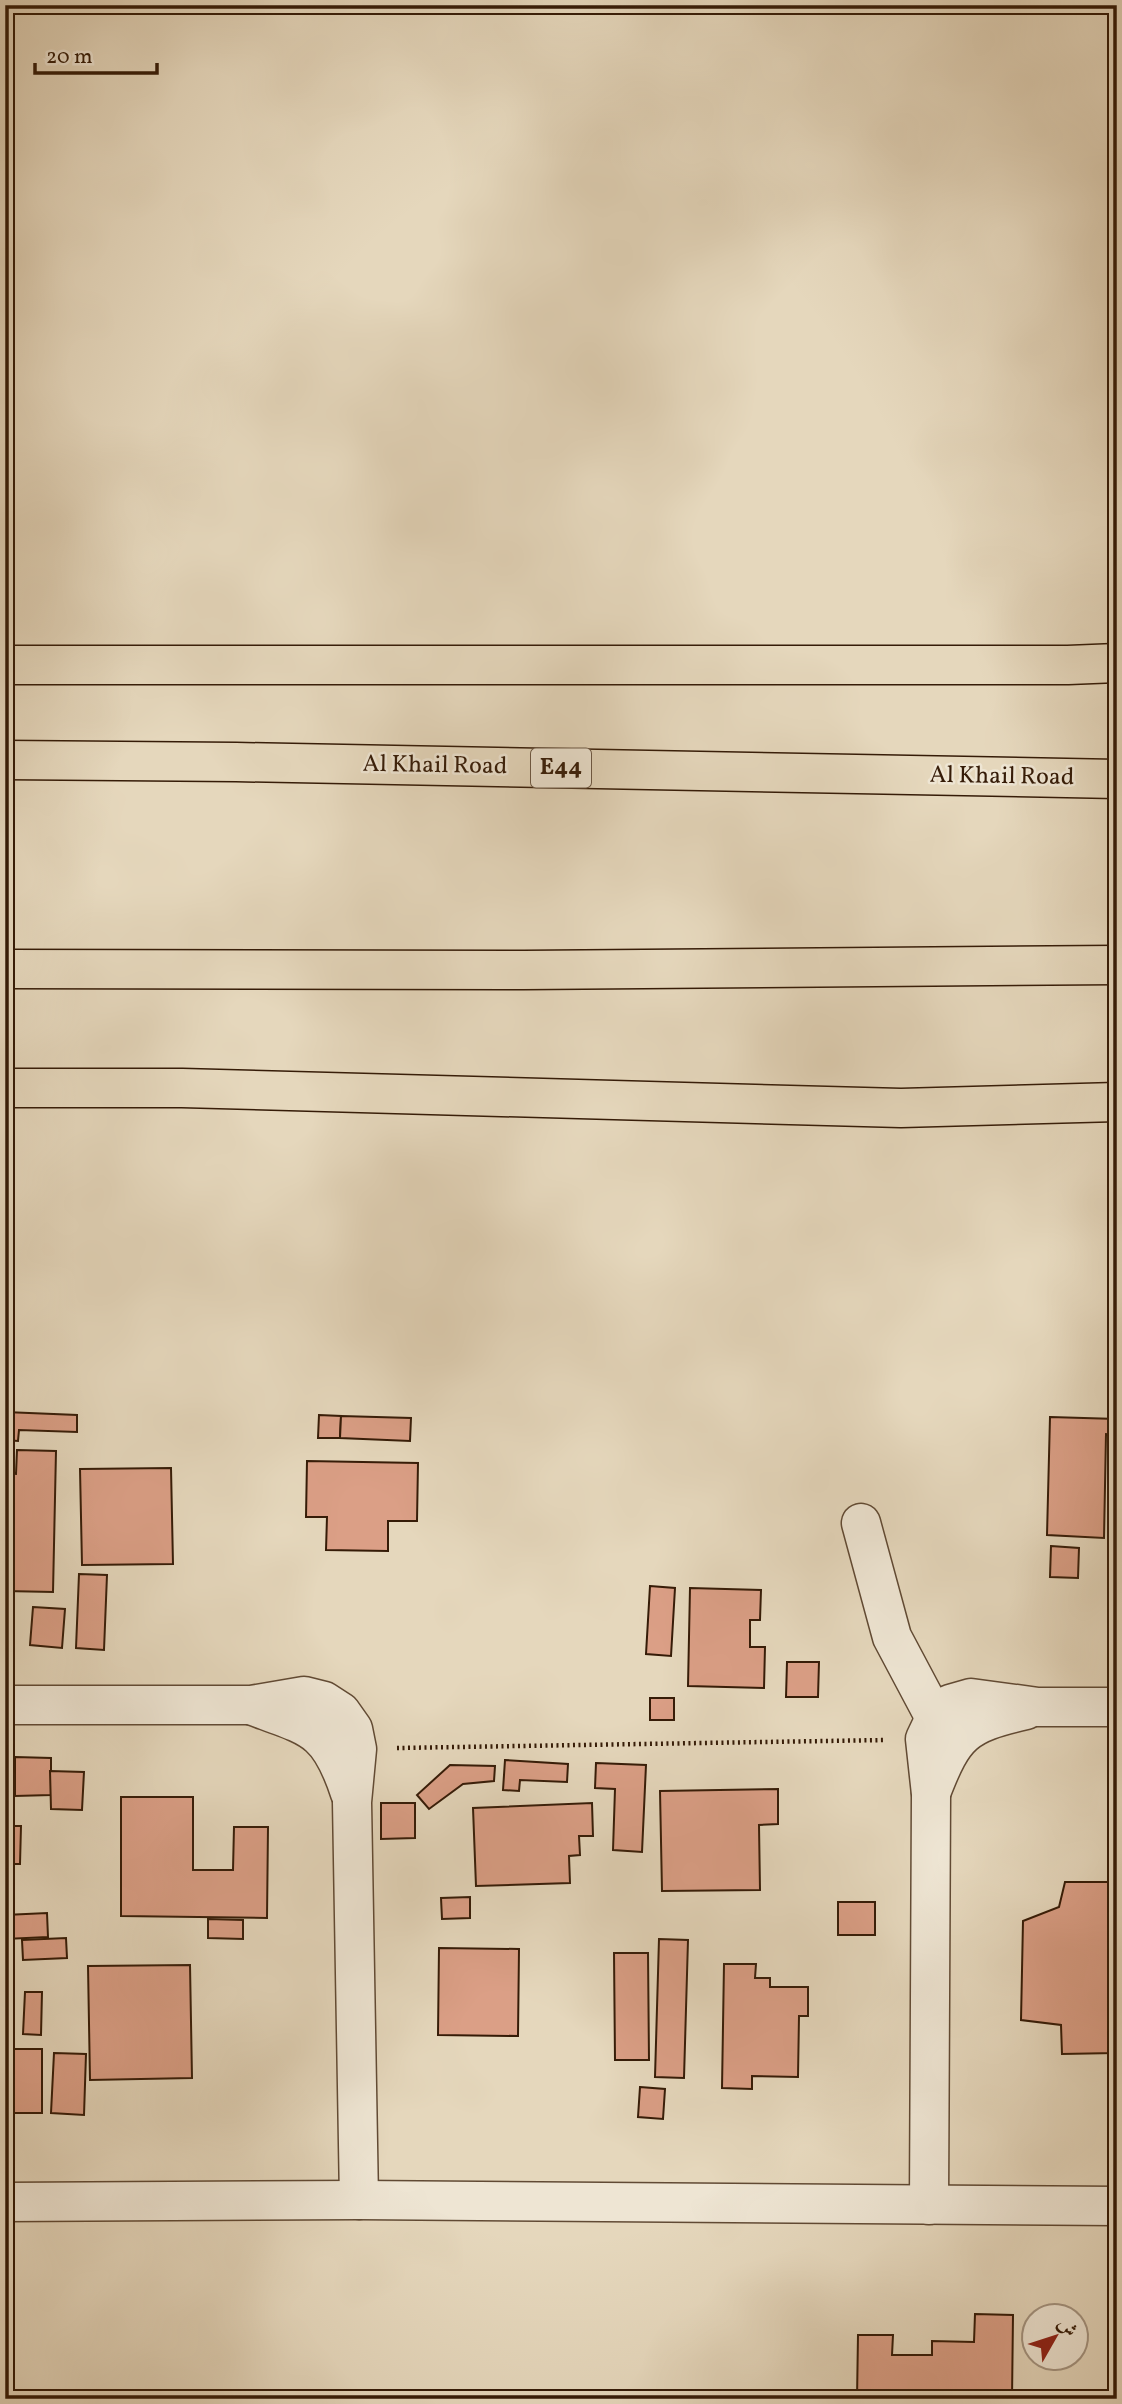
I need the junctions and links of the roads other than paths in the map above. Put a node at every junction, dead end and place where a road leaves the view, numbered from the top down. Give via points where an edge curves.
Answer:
1 (1117, 663) edge
2 (5, 666) edge
3 (5, 760) edge
4 (1117, 779) edge
5 (1117, 965) edge
6 (5, 969) edge
7 (5, 1087) edge
8 (1117, 1102) edge
9 (862, 1523) dead end
10 (5, 1705) edge
11 (251, 1705) junction
12 (1038, 1707) junction
13 (1117, 1707) edge
14 (930, 1729) junction
15 (931, 1794) junction
16 (352, 1802) junction
17 (359, 2200) junction
18 (5, 2203) edge
19 (929, 2205) junction
20 (1117, 2206) edge

1 - 2 highway
3 - 4 highway, Al Khail Road / E44
5 - 6 highway
7 - 8 highway via 901,1108
9 - 14 street via 892,1637
10 - 11 street
11 - 16 street via 306,1726 321,1737 337,1759
11 - 16 street via 304,1696 341,1712 353,1729 357,1749
12 - 13 street
12 - 14 street via 971,1698 950,1704
12 - 15 street via 983,1721 966,1732 947,1756
14 - 15 street
15 - 19 street
16 - 17 street
17 - 18 street
17 - 19 street
19 - 20 street

